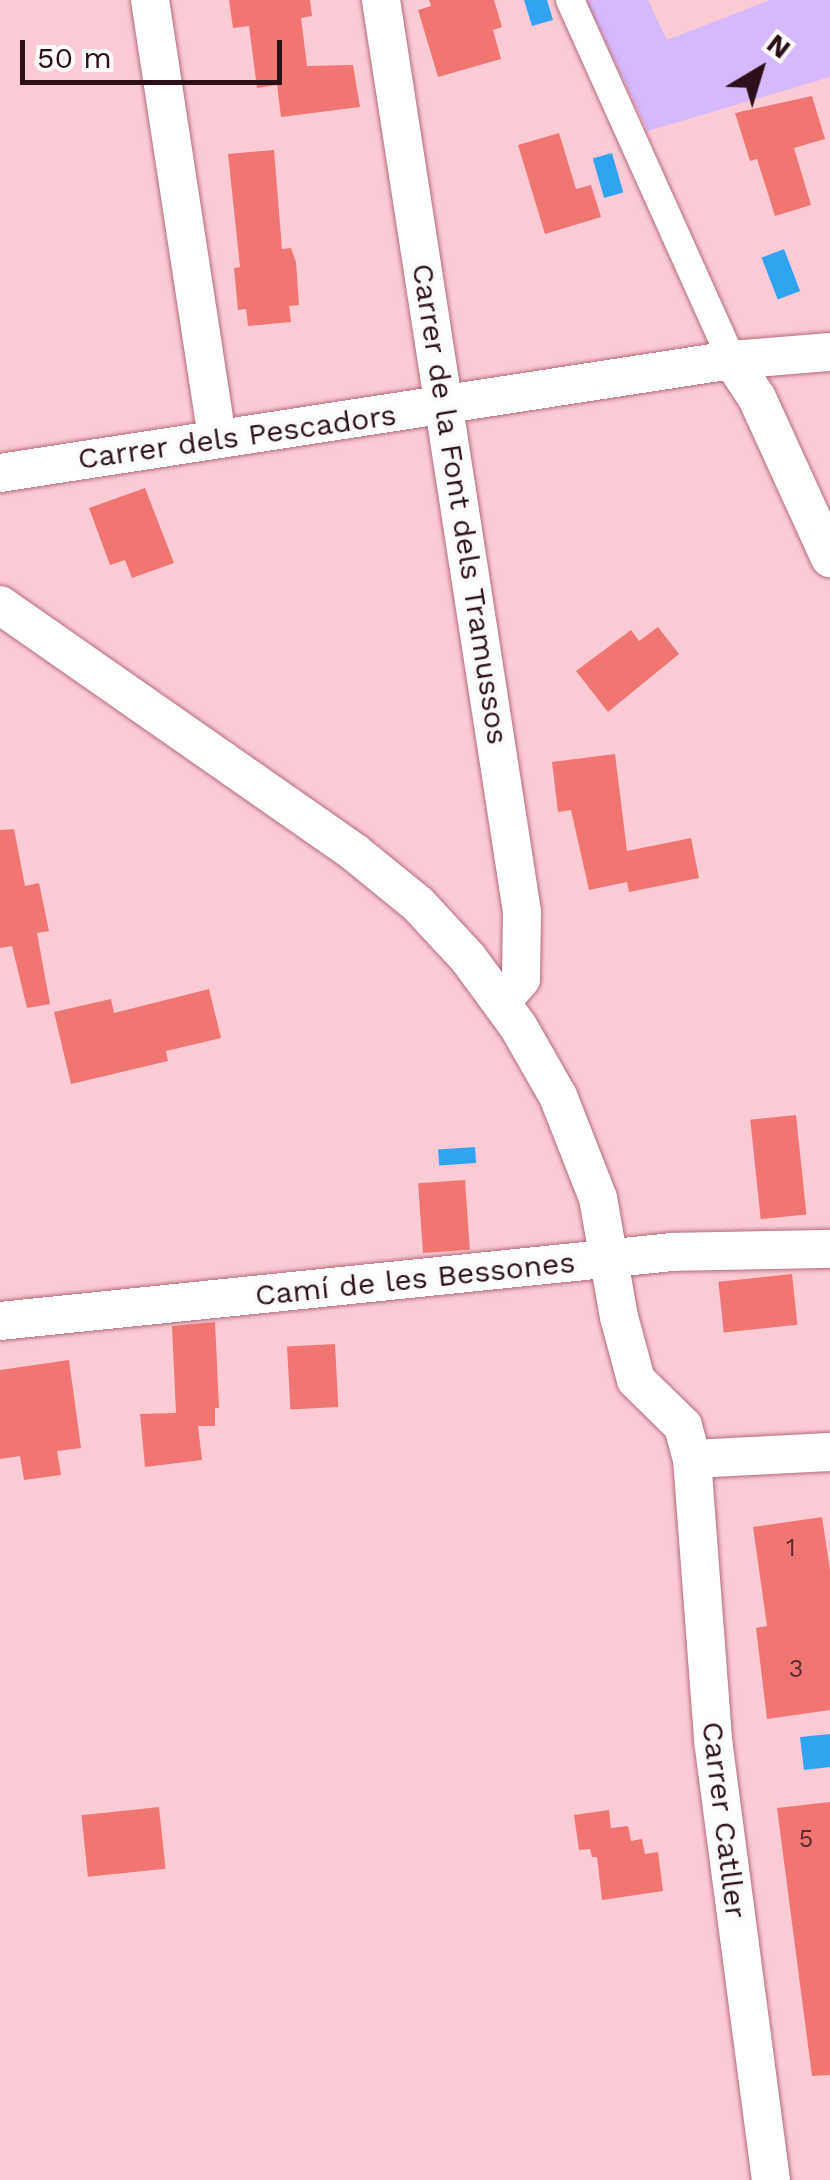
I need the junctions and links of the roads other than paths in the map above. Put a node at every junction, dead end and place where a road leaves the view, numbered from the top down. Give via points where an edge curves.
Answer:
1 (150, 0) edge
2 (381, 0) edge
3 (570, 0) edge
4 (830, 352) edge
5 (732, 360) junction
6 (446, 407) junction
7 (216, 438) junction
8 (0, 473) edge
9 (830, 558) edge
10 (0, 605) edge
11 (501, 1002) junction
12 (830, 1249) edge
13 (610, 1259) junction
14 (0, 1322) edge
15 (830, 1452) edge
16 (692, 1459) junction
17 (771, 2180) edge

1 - 7 street
2 - 6 street, Carrer de la Font dels Tramussos
3 - 5 street
4 - 5 street, Carrer dels Pescadors
5 - 6 street, Carrer dels Pescadors
5 - 9 street via 757,398
6 - 7 street, Carrer dels Pescadors
6 - 11 street, Carrer de la Font dels Tramussos via 522,912 521,978
7 - 8 street, Carrer dels Pescadors
10 - 11 street via 354,852 418,904
11 - 13 street via 536,1054 576,1137
12 - 13 street, Camí de les Bessones
13 - 14 street, Camí de les Bessones
13 - 16 street via 636,1380 683,1426
15 - 16 street
16 - 17 street, Carrer Catller via 712,1740

